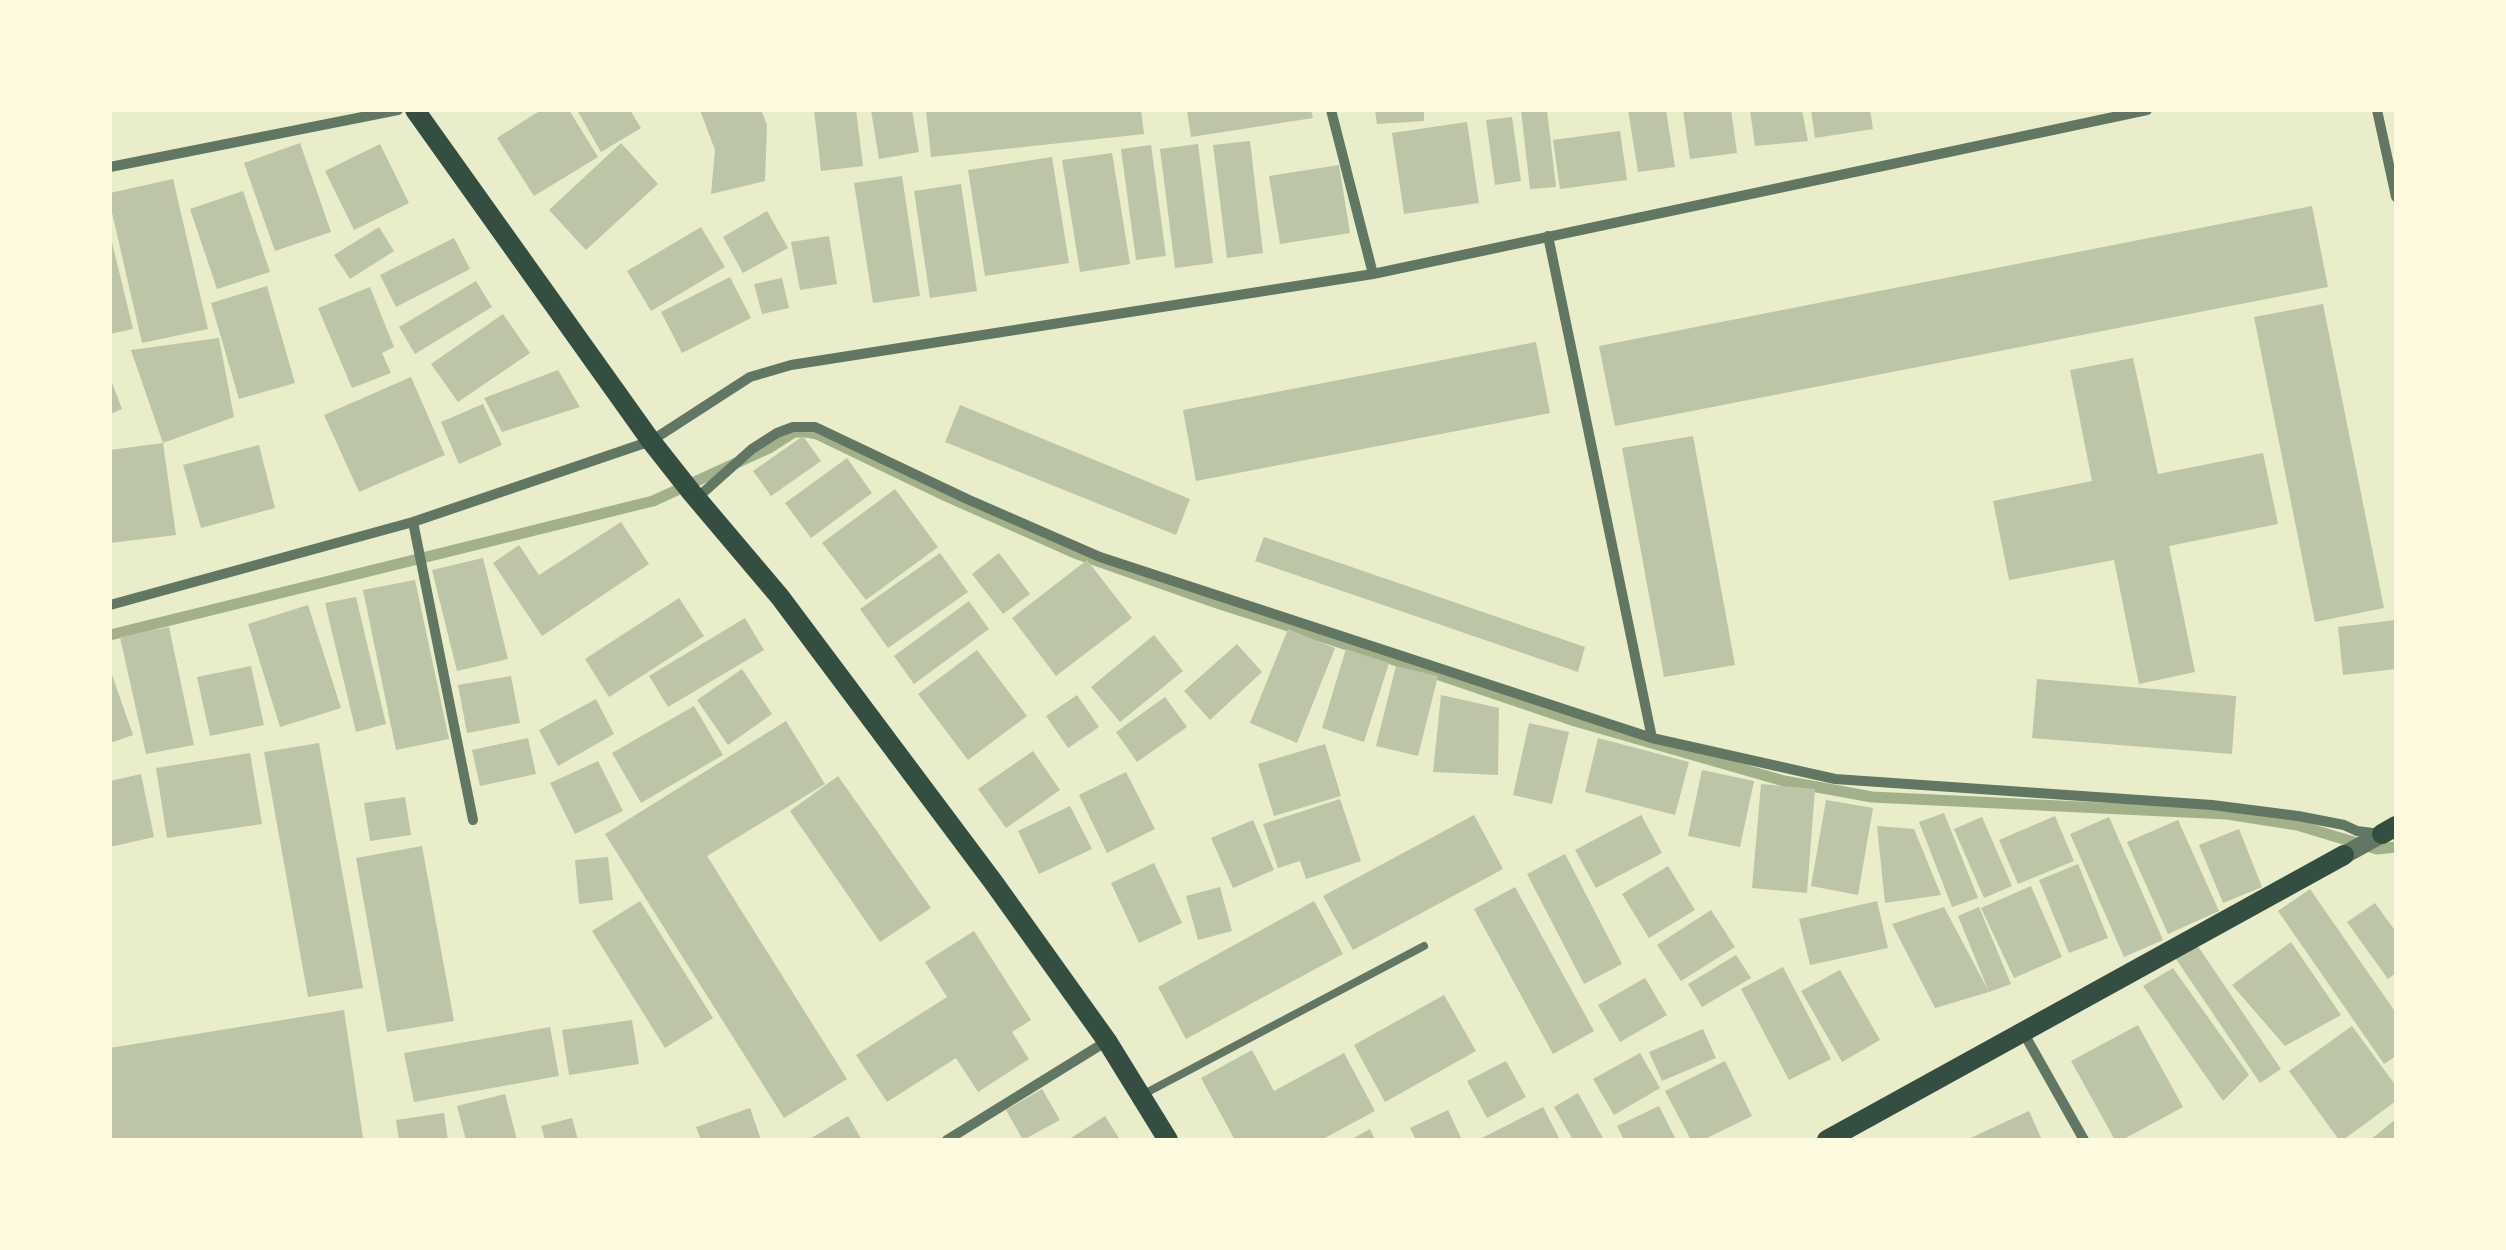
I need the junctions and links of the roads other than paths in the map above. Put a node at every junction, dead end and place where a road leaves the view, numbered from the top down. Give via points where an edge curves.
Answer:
1 (398, 110) edge
2 (416, 110) edge
3 (1331, 110) edge
4 (2148, 110) edge
5 (2377, 110) edge
6 (2139, 111) edge
7 (110, 167) edge
8 (2396, 198) edge
9 (1548, 236) junction
10 (1373, 274) junction
11 (658, 449) junction
12 (694, 496) junction
13 (413, 522) junction
14 (110, 605) edge
15 (1652, 738) junction
16 (473, 820) dead end
17 (2386, 832) edge
18 (2344, 855) joint
19 (1424, 946) dead end
20 (2023, 1031) junction
21 (1107, 1042) junction
22 (1142, 1095) junction
23 (948, 1140) edge
24 (1168, 1140) edge
25 (1827, 1140) edge
26 (2084, 1140) edge

1 - 7 street
2 - 11 main road
3 - 10 street
4 - 6 street
5 - 8 street
6 - 9 street
9 - 10 street
9 - 15 street
10 - 11 street via 791,365 750,377
11 - 12 main road
11 - 13 street
12 - 15 street via 777,433 815,426 1100,557
12 - 21 main road via 780,597
13 - 14 street
13 - 16 street
15 - 17 street via 1835,779 2212,805
17 - 18 street
18 - 20 main road
19 - 22 lane
20 - 25 main road
20 - 26 street
21 - 22 main road
21 - 23 street
22 - 24 main road

